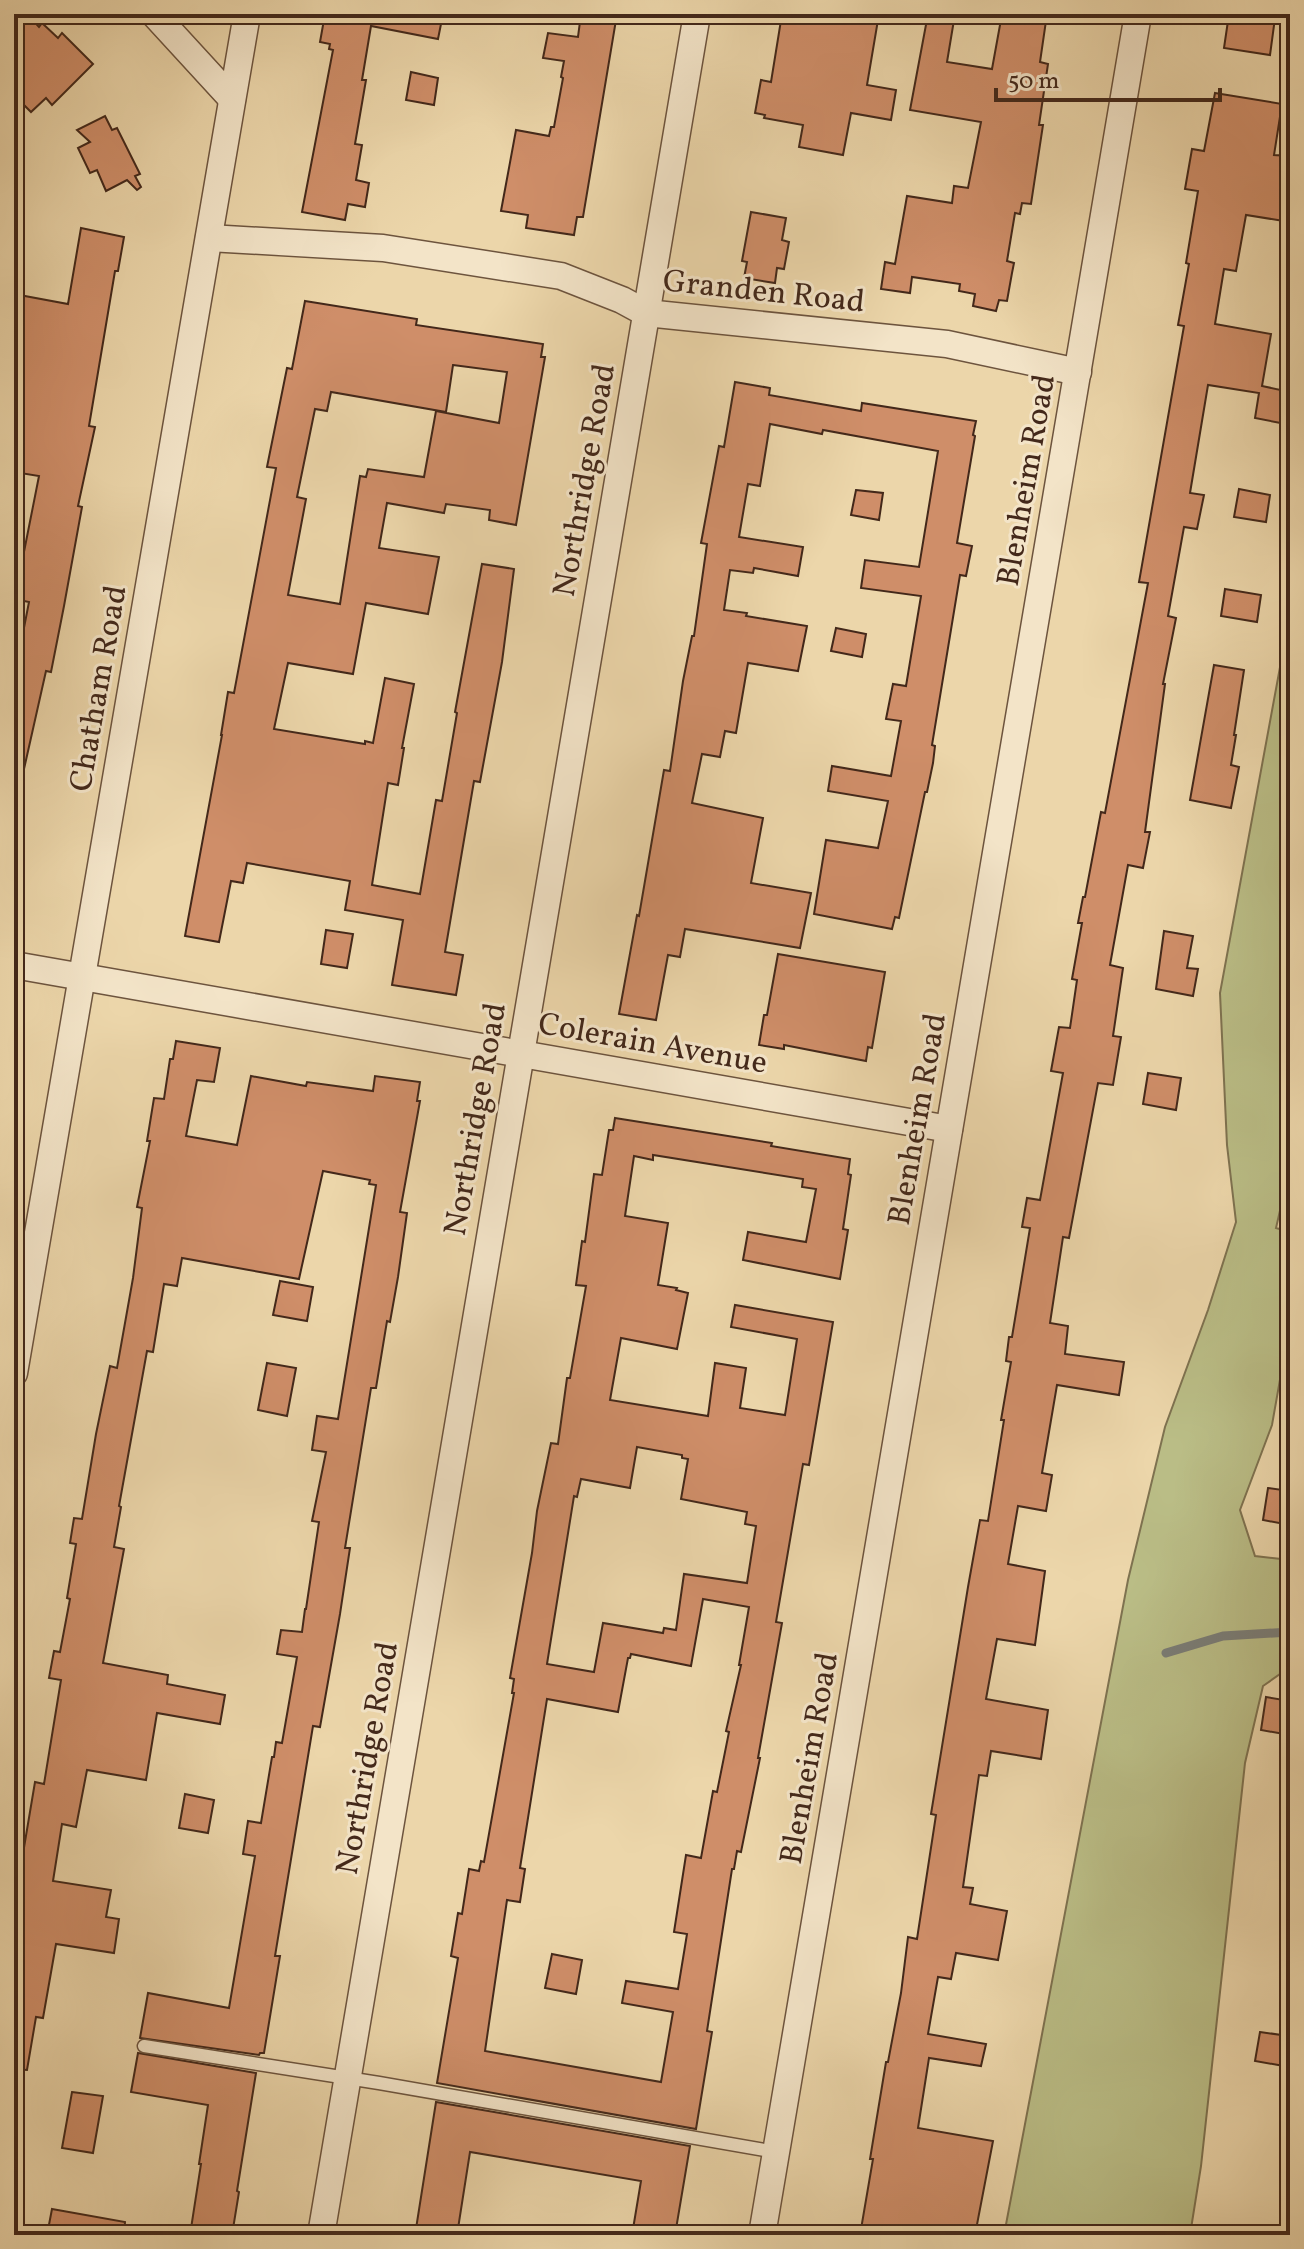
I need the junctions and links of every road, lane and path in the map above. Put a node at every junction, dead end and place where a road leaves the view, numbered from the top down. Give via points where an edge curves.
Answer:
1 (154, 14) edge
2 (247, 14) edge
3 (697, 14) edge
4 (1138, 14) edge
5 (232, 99) junction
6 (209, 238) junction
7 (646, 313) junction
8 (1078, 372) junction
9 (14, 965) edge
10 (82, 977) junction
11 (520, 1052) junction
12 (949, 1129) junction
13 (14, 1373) edge
14 (144, 2046) dead end
15 (347, 2077) junction
16 (776, 2152) junction
17 (321, 2235) edge
18 (762, 2235) edge

1 - 5 street
2 - 5 street, Chatham Road
3 - 7 street, Northridge Road
4 - 8 street, Blenheim Road
5 - 6 street, Chatham Road
6 - 7 street, Granden Road via 383,248 561,276
6 - 10 street, Chatham Road
7 - 8 street, Granden Road via 947,344
7 - 11 street, Northridge Road
8 - 12 street, Blenheim Road
9 - 10 street, Colerain Avenue
10 - 11 street, Colerain Avenue
10 - 13 street, Chatham Road
11 - 12 street, Colerain Avenue
11 - 15 street, Northridge Road
12 - 16 street, Blenheim Road
14 - 15 lane
15 - 16 lane
15 - 17 street, Northridge Road
16 - 18 street, Blenheim Road

